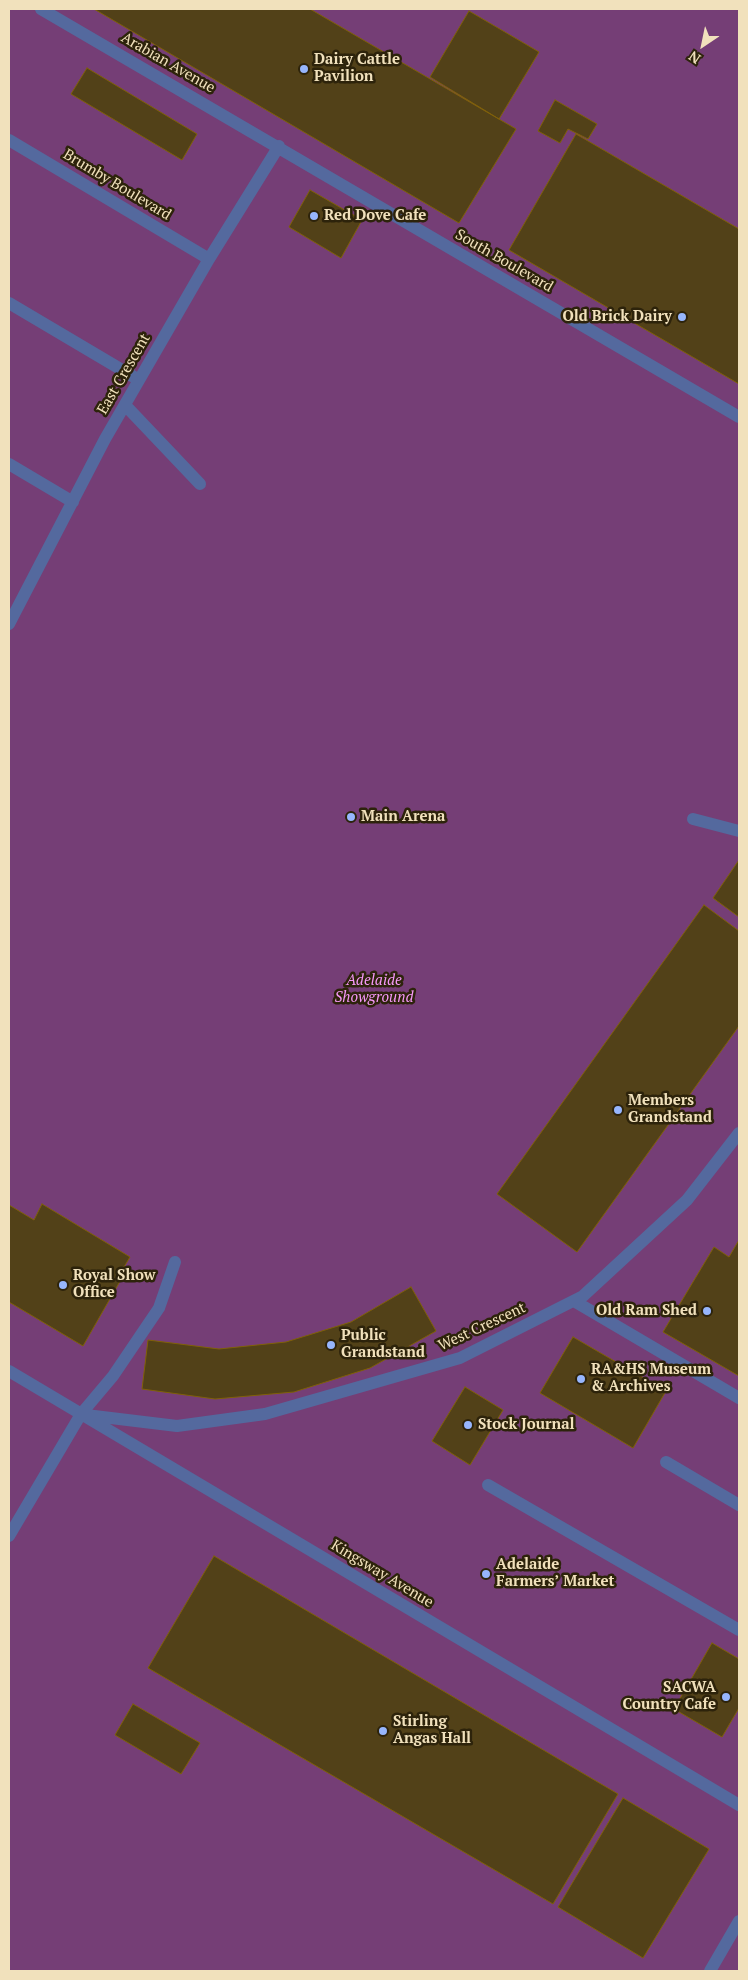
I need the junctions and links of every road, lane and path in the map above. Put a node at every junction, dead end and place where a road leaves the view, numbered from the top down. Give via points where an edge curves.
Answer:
1 (41, 9) edge
2 (9, 140) edge
3 (278, 146) junction
4 (209, 258) junction
5 (9, 303) edge
6 (139, 380) junction
7 (125, 405) junction
8 (739, 417) edge
9 (9, 464) edge
10 (200, 484) dead end
11 (73, 502) junction
12 (10, 619) edge
13 (693, 819) dead end
14 (739, 831) edge
15 (739, 1133) edge
16 (175, 1262) dead end
17 (574, 1301) junction
18 (9, 1371) edge
19 (739, 1398) edge
20 (81, 1414) junction
21 (666, 1462) dead end
22 (488, 1484) dead end
23 (739, 1505) edge
24 (9, 1536) edge
25 (739, 1630) edge
26 (739, 1805) edge
27 (739, 1921) edge
28 (710, 1971) edge

1 - 3 street, Arabian Avenue
2 - 4 street, Brumby Boulevard
3 - 4 street, East Crescent
3 - 8 street, South Boulevard
4 - 6 street, East Crescent
5 - 6 street
6 - 7 street, East Crescent
7 - 10 street
7 - 11 street, East Crescent
9 - 11 street
11 - 12 street, East Crescent
13 - 14 street
15 - 17 street, West Crescent via 687,1200
16 - 20 street via 159,1308 113,1376
17 - 19 street
17 - 20 street, West Crescent via 460,1358 266,1414 177,1426
18 - 20 street, Kingsway Avenue
20 - 24 street
20 - 26 street, Kingsway Avenue
21 - 23 street
22 - 25 street
27 - 28 street

